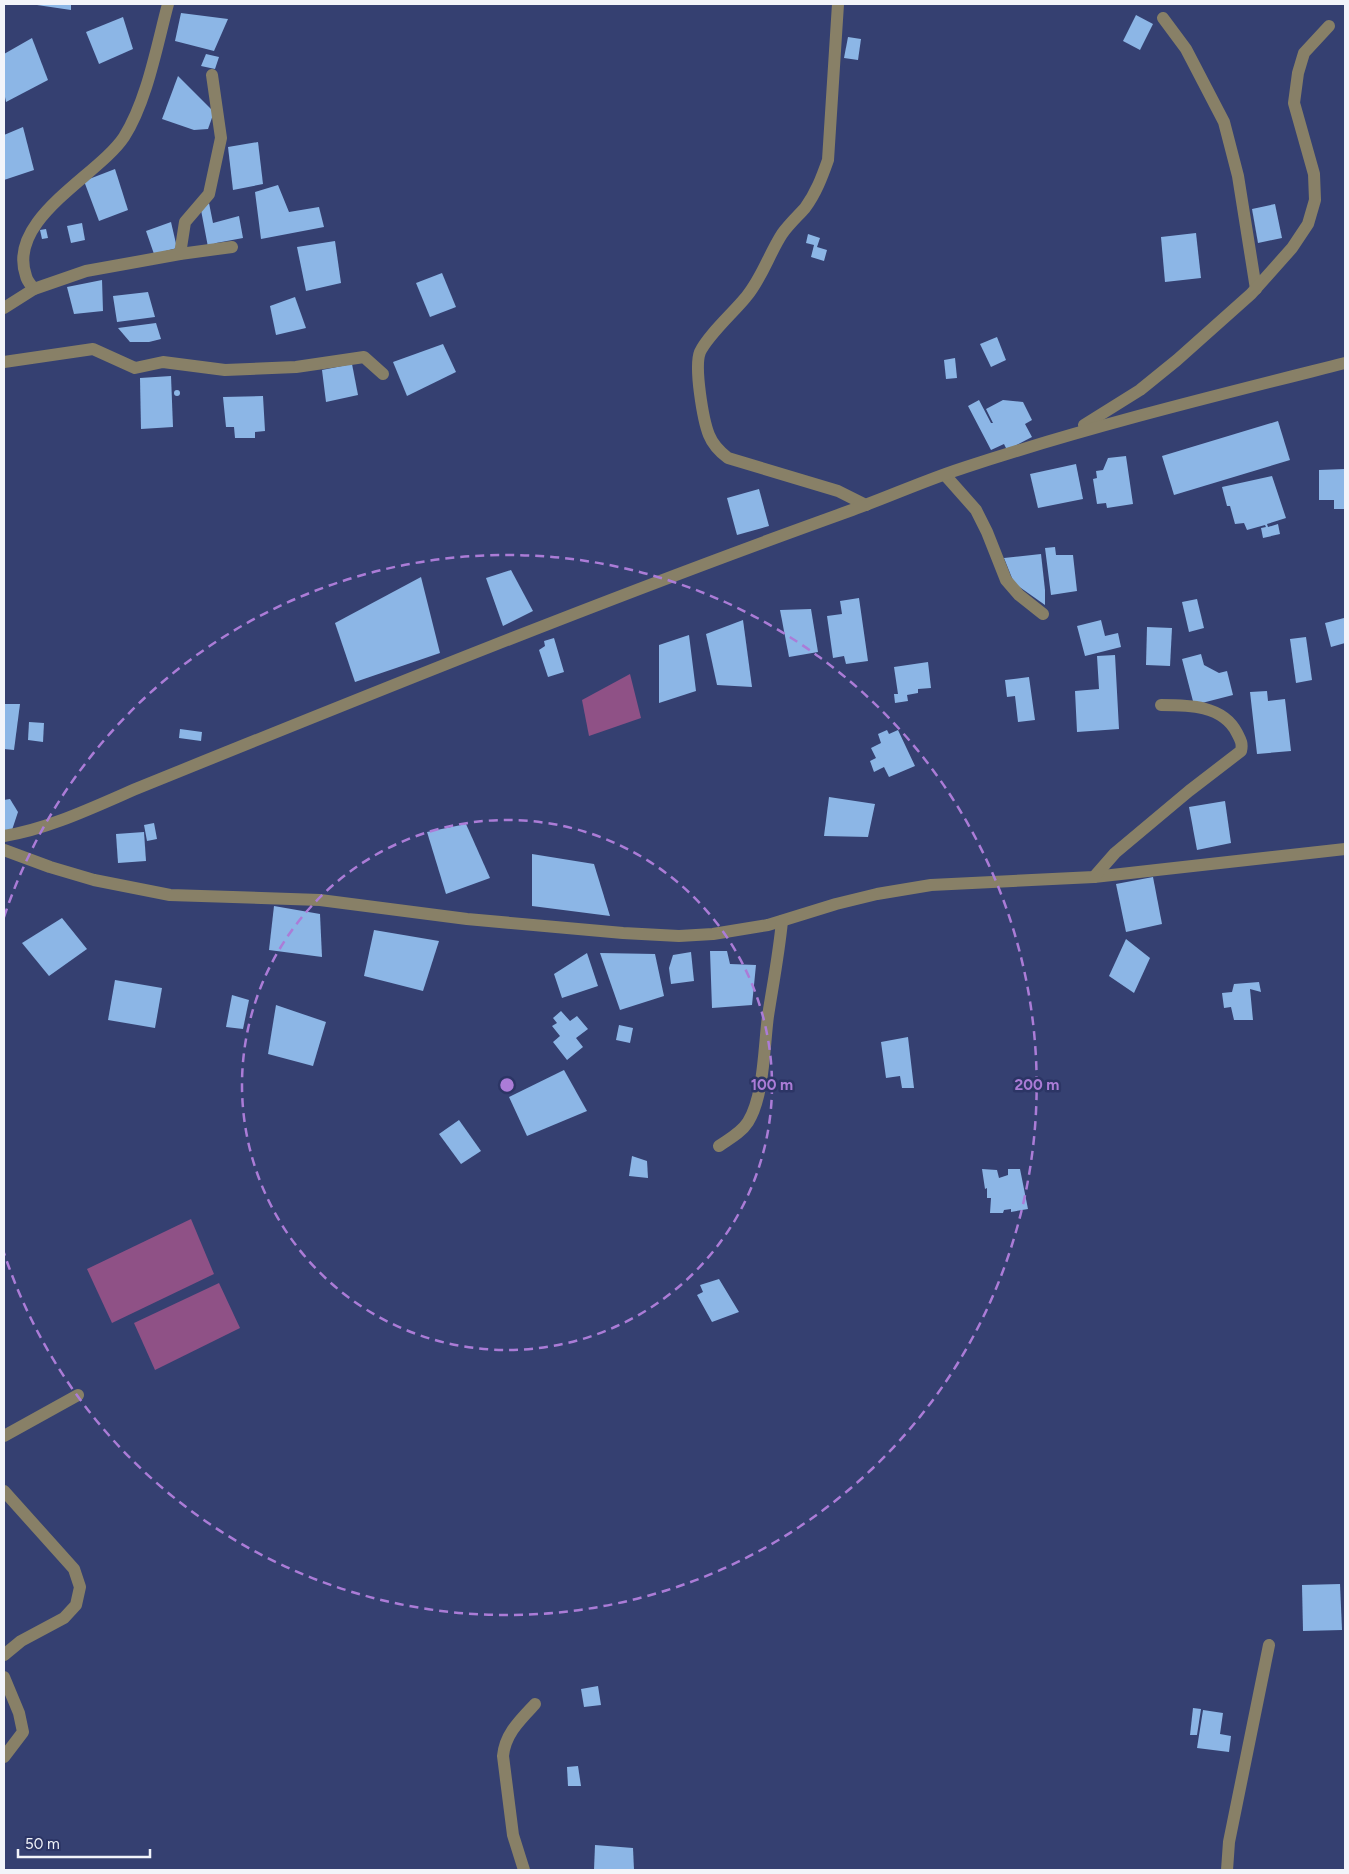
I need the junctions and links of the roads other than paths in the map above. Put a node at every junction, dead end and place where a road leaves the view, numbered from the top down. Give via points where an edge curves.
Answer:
1 (168, 4) edge
2 (838, 4) edge
3 (1163, 18) dead end
4 (1330, 26) dead end
5 (212, 75) dead end
6 (232, 247) dead end
7 (180, 254) junction
8 (34, 289) junction
9 (1256, 289) junction
10 (4, 308) edge
11 (4, 362) edge
12 (1345, 363) edge
13 (383, 374) dead end
14 (1069, 434) junction
15 (945, 475) junction
16 (866, 505) junction
17 (1043, 614) dead end
18 (1161, 705) dead end
19 (4, 836) edge
20 (1345, 849) edge
21 (4, 850) edge
22 (1094, 877) junction
23 (782, 921) junction
24 (719, 1146) dead end
25 (78, 1395) dead end
26 (4, 1436) edge
27 (4, 1491) edge
28 (1268, 1645) dead end
29 (4, 1655) edge
30 (4, 1677) edge
31 (535, 1704) dead end
32 (4, 1757) edge
33 (524, 1870) edge
34 (1227, 1870) edge

1 - 8 street via 139,107 124,137 112,152 51,206 33,230 23,252 26,277
2 - 16 street via 828,160 821,182 783,234 748,295 707,342 698,364 701,404 709,435 718,450 728,458 838,491
3 - 9 street via 1186,48 1224,122 1238,176
4 - 9 street via 1304,53 1294,103 1314,174 1315,200 1308,224
5 - 7 street via 221,138 209,194 185,222
6 - 7 street
7 - 8 street via 86,271
8 - 10 street
9 - 14 street via 1140,390
11 - 13 street via 93,349 135,368 163,362 225,370 287,367 364,357
12 - 14 street
14 - 15 street
15 - 16 street
15 - 17 street via 976,510 1006,580
16 - 19 street via 722,556 95,807
18 - 22 street via 1185,705 1214,711 1236,730 1243,744 1241,751 1115,853
20 - 22 street
21 - 23 street via 94,880 170,895 320,900 623,934 712,934
22 - 23 street via 931,885 876,894
23 - 24 street via 757,1100 748,1122 739,1133
25 - 26 street
27 - 29 street via 74,1569 80,1587 76,1605 64,1618 21,1641
28 - 34 street via 1229,1842
30 - 32 street via 20,1713 23,1732
31 - 33 street via 514,1726 503,1756 513,1835

